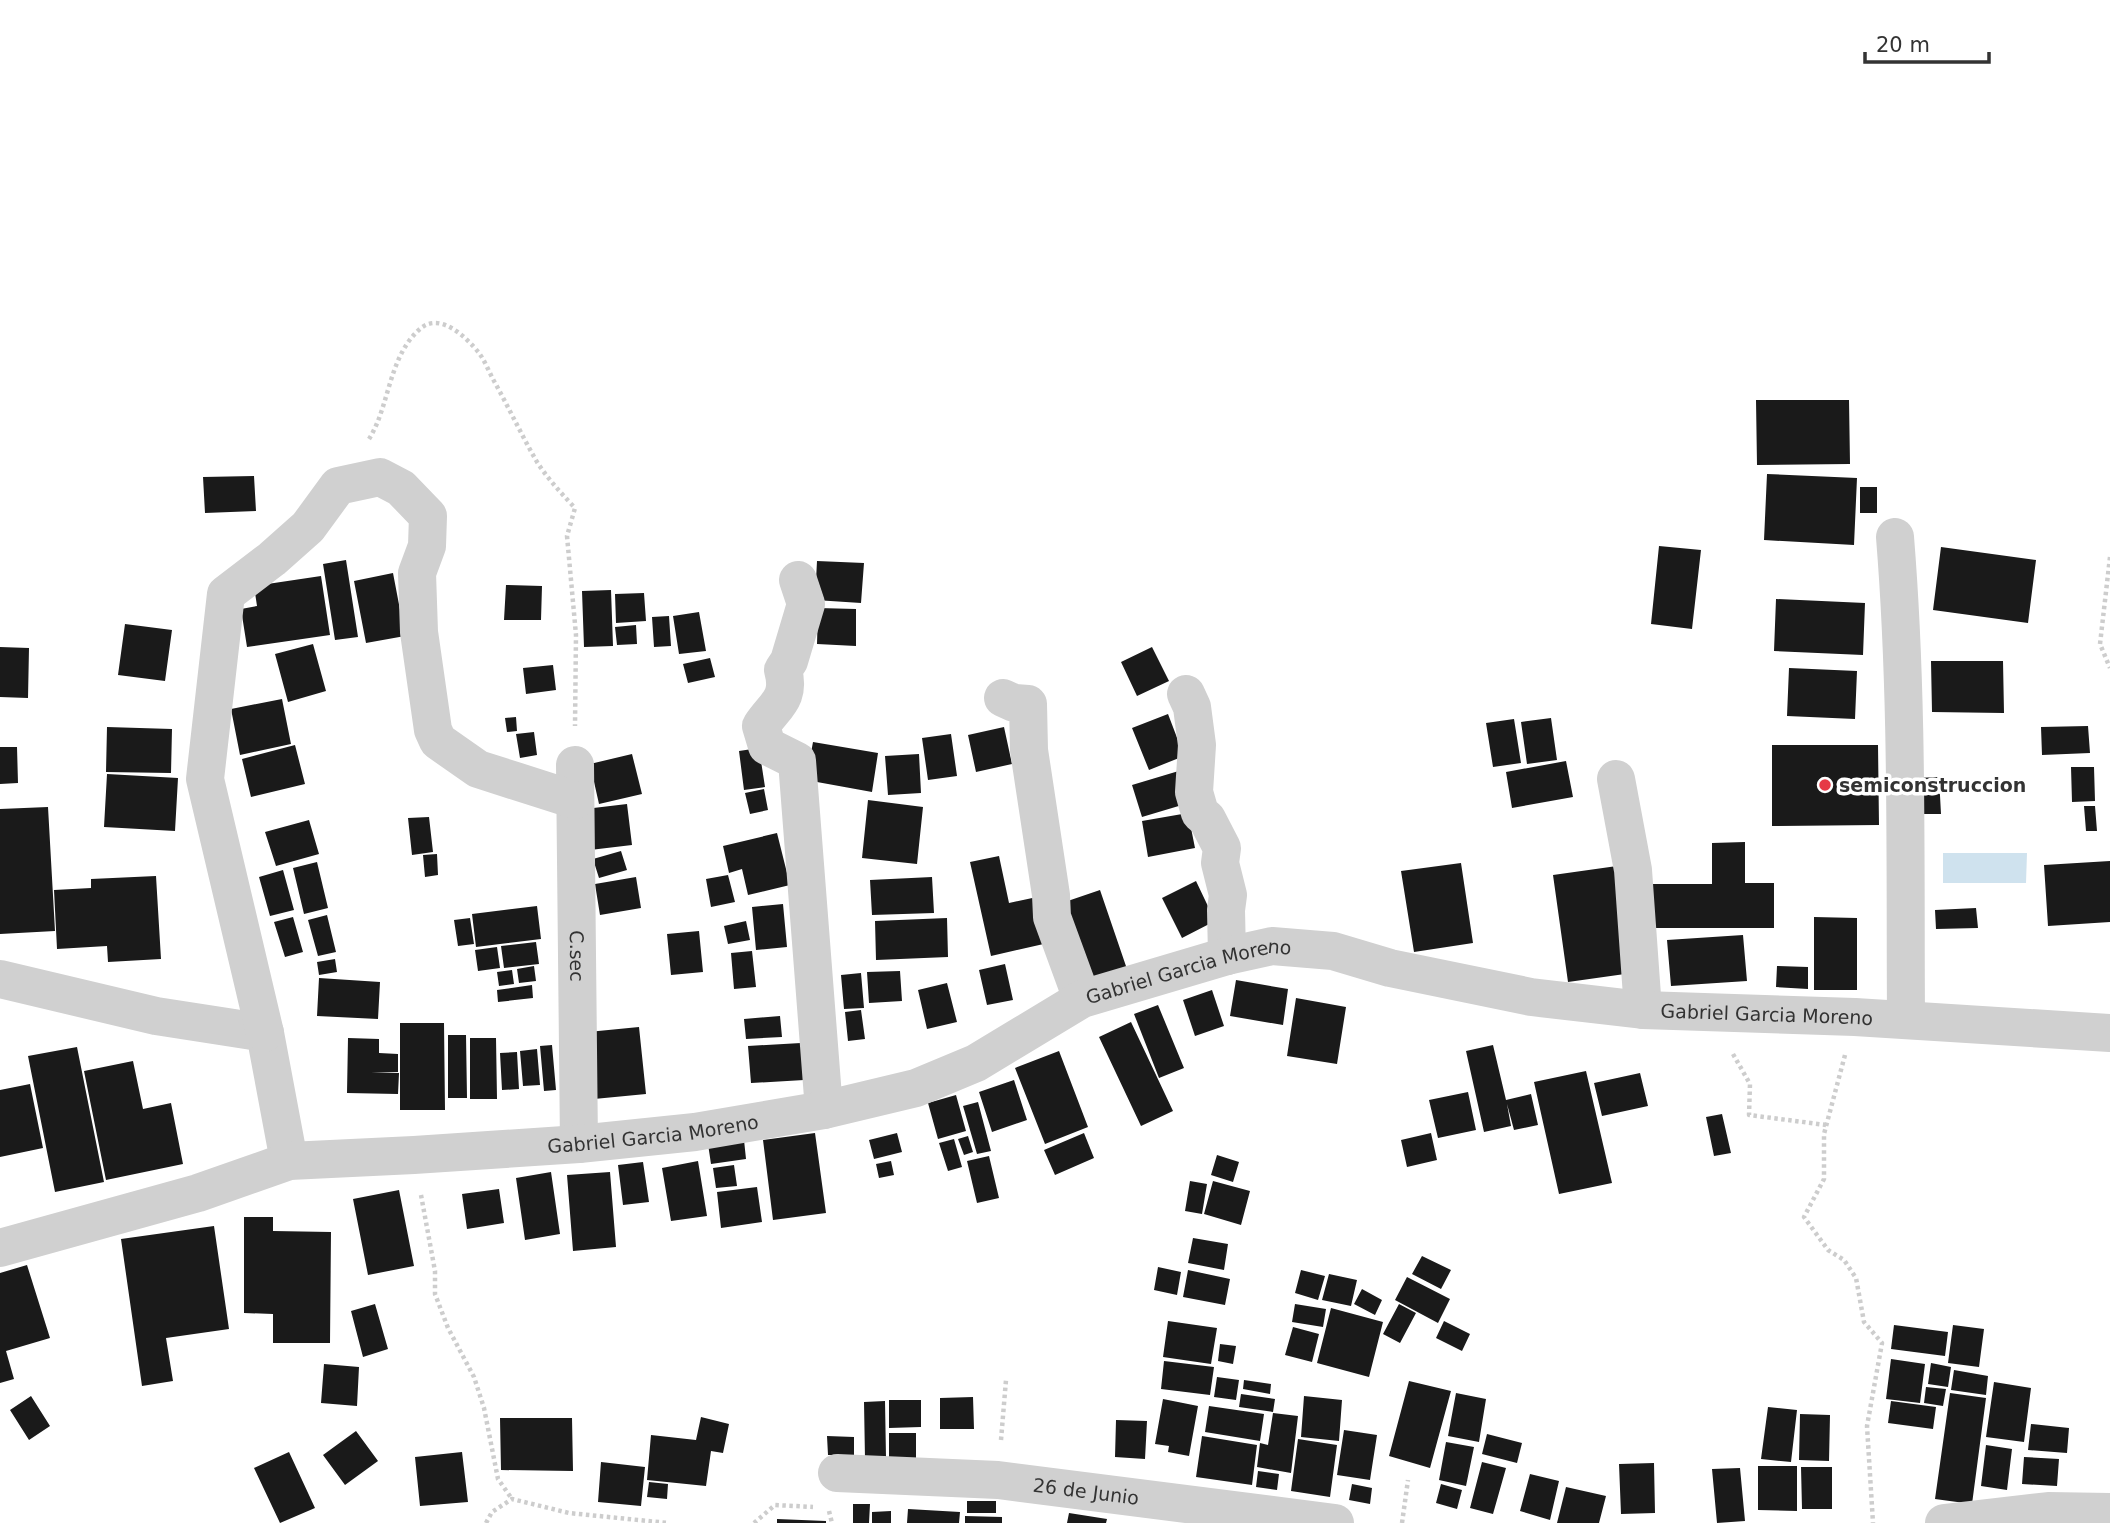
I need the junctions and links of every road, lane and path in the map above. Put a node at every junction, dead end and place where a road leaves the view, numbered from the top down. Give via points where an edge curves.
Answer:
1 (338, 486) junction
2 (1895, 537) dead end
3 (2110, 557) edge
4 (798, 580) dead end
5 (2110, 668) edge
6 (1186, 694) dead end
7 (1003, 698) dead end
8 (1616, 779) dead end
9 (575, 783) junction
10 (1227, 956) junction
11 (0, 979) edge
12 (1082, 999) junction
13 (1643, 1010) junction
14 (1742, 1012) junction
15 (1855, 1017) junction
16 (1906, 1020) junction
17 (265, 1033) junction
18 (2110, 1033) edge
19 (824, 1110) junction
20 (1826, 1125) junction
21 (579, 1144) junction
22 (414, 1156) junction
23 (289, 1161) junction
24 (0, 1248) edge
25 (1006, 1380) dead end
26 (837, 1473) dead end
27 (998, 1480) junction
28 (1408, 1480) dead end
29 (512, 1499) junction
30 (815, 1507) dead end
31 (2110, 1512) edge
32 (486, 1523) edge
33 (668, 1523) edge
34 (754, 1523) edge
35 (1335, 1523) edge
36 (1402, 1523) edge
37 (1873, 1523) edge
38 (1944, 1523) edge

1 - 9 street via 380,477 401,488 428,516 428,546 417,573 419,632 438,741 478,769
1 - 9 path via 378,424 405,348 430,324 456,330 479,354 538,463 575,508 567,536 576,635
1 - 17 street via 308,527 226,594 222,615 205,779
2 - 16 street via 1903,676
3 - 5 path via 2100,645
4 - 19 street via 806,604 783,670 785,694 761,726 766,746 797,761
6 - 10 street via 1196,745 1194,792 1200,813 1222,848 1220,863 1228,895
7 - 12 street via 1028,704 1029,750 1052,917
8 - 13 street via 1633,870
9 - 21 street, C.sec
10 - 12 street, Gabriel Garcia Moreno
10 - 13 street, Gabriel Garcia Moreno via 1272,946 1333,951 1390,968 1531,997
11 - 17 street via 156,1016
12 - 19 street, Gabriel Garcia Moreno via 976,1063 916,1088
13 - 14 street, Gabriel Garcia Moreno
14 - 15 street, Gabriel Garcia Moreno
14 - 20 path via 1733,1055 1750,1084 1749,1115
15 - 16 street, Gabriel Garcia Moreno
15 - 20 path
16 - 18 street, Gabriel Garcia Moreno
17 - 23 street
19 - 21 street, Gabriel Garcia Moreno via 695,1132
20 - 37 path via 1824,1179 1804,1217 1856,1278 1864,1322 1882,1343 1867,1426
21 - 22 street, Gabriel Garcia Moreno
22 - 23 street, Gabriel Garcia Moreno
22 - 29 path via 435,1270 435,1294 474,1377 498,1479
23 - 24 street, Gabriel Garcia Moreno via 198,1193
25 - 27 path
26 - 27 street, 26 de Junio
27 - 35 street, 26 de Junio
28 - 36 path
29 - 32 path via 492,1512
29 - 33 path via 569,1513
30 - 34 path via 775,1505
31 - 38 street via 2048,1511

